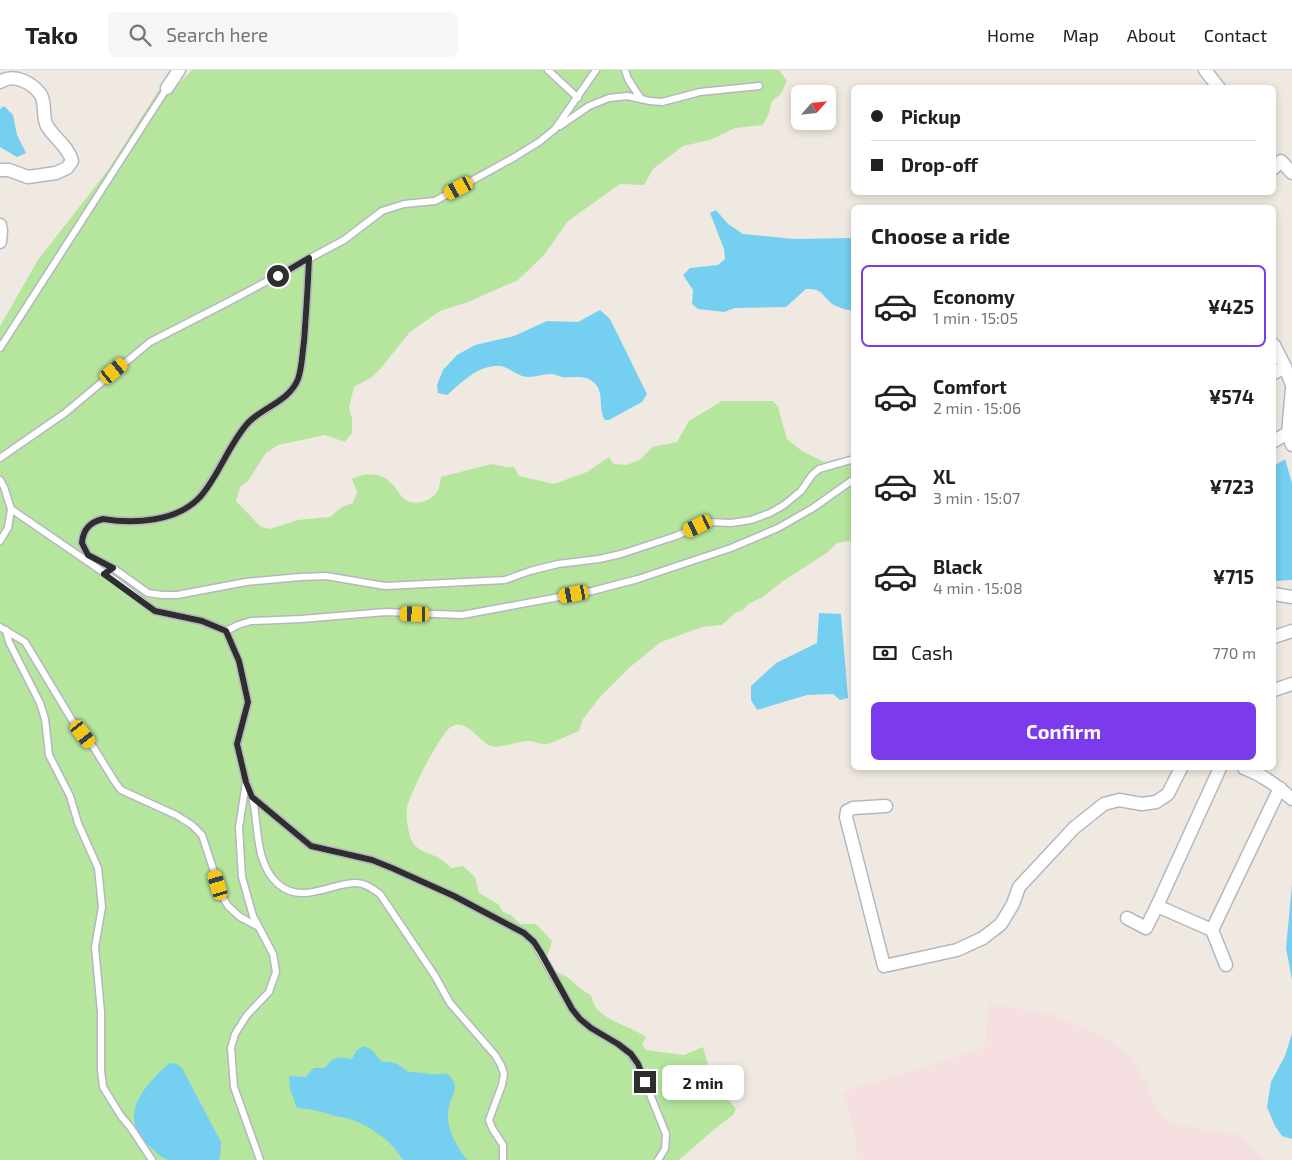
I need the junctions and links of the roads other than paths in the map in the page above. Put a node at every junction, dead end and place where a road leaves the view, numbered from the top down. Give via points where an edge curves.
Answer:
1 (179, 70) edge
2 (548, 70) edge
3 (596, 70) edge
4 (625, 70) edge
5 (1205, 70) edge
6 (0, 82) edge
7 (1217, 85) edge
8 (759, 86) dead end
9 (167, 88) joint
10 (578, 98) junction
11 (641, 99) junction
12 (554, 129) junction
13 (1276, 166) edge
14 (0, 170) edge
15 (1292, 173) edge
16 (0, 226) edge
17 (0, 242) edge
18 (309, 258) junction
19 (0, 348) edge
20 (1276, 355) edge
21 (1279, 370) edge
22 (1292, 386) edge
23 (1290, 439) edge
24 (1276, 442) edge
25 (0, 458) edge
26 (851, 460) edge
27 (0, 480) edge
28 (851, 481) edge
29 (11, 509) junction
30 (0, 541) edge
31 (113, 568) junction
32 (104, 574) junction
33 (1276, 594) edge
34 (1292, 597) edge
35 (3, 629) edge
36 (226, 631) junction
37 (1292, 631) edge
38 (1276, 636) edge
39 (1292, 684) edge
40 (1276, 689) edge
41 (1180, 770) edge
42 (1219, 770) edge
43 (1250, 770) edge
44 (246, 782) junction
45 (1280, 788) junction
46 (252, 797) junction
47 (1292, 798) edge
48 (886, 806) dead end
49 (1157, 906) junction
50 (1127, 918) dead end
51 (258, 927) junction
52 (1212, 930) junction
53 (1226, 965) dead end
54 (152, 1160) edge
55 (260, 1160) edge
56 (503, 1160) edge
57 (658, 1160) edge

1 - 9 street
2 - 10 lane
3 - 10 lane
4 - 11 lane
5 - 7 street
6 - 14 street via 6,78 19,79 32,86 41,96 46,125 70,151 72,161 67,168 56,173 28,177
8 - 11 lane via 700,92 662,102
9 - 19 lane
10 - 12 lane
11 - 12 lane via 627,96 609,98 589,106
12 - 18 lane via 513,158 435,200 382,211 344,240
13 - 15 street via 1281,161
16 - 17 street
18 - 25 lane via 150,342 65,413
18 - 31 lane via 301,369 292,390 248,423 206,489 192,504 174,514 149,521 103,519 90,524 82,543 88,555
20 - 21 street
21 - 22 street
22 - 23 street
23 - 24 street
26 - 31 lane via 819,469 784,505 751,520 708,522 621,554 558,564 505,580 385,586 326,576 300,577 162,595 148,593
27 - 29 lane
28 - 36 lane via 778,528 731,548 592,591 462,615 386,612 251,621
29 - 30 lane via 8,528
29 - 32 lane
31 - 32 lane
32 - 36 lane via 155,611 202,621
33 - 34 street
35 - 51 lane via 25,642 72,720 121,790 176,814 202,835 228,906
35 - 54 lane via 40,703 49,755 70,796 98,868 102,907 95,947 103,1087
36 - 44 lane via 239,661 248,702 237,744
37 - 38 street
39 - 40 street
41 - 48 street via 1168,794 1156,802 1142,804 1119,800 1104,804 1074,828 1019,887 1002,924 983,938 957,950 884,966 846,817 847,811 853,808
42 - 49 street
43 - 45 street
44 - 46 lane
44 - 51 lane via 239,828 242,876
45 - 47 street
45 - 52 street
46 - 56 lane via 260,850 278,883 288,891 301,894 356,883 369,886 380,894 450,1003 495,1054 504,1074 490,1120 503,1145
46 - 57 lane via 311,846 392,868 524,933 534,942 580,1019 631,1054 638,1064 666,1134 665,1149
49 - 50 street via 1146,928
49 - 52 street
51 - 55 lane via 274,954 276,972 269,992 246,1015 231,1048 234,1087
52 - 53 street

